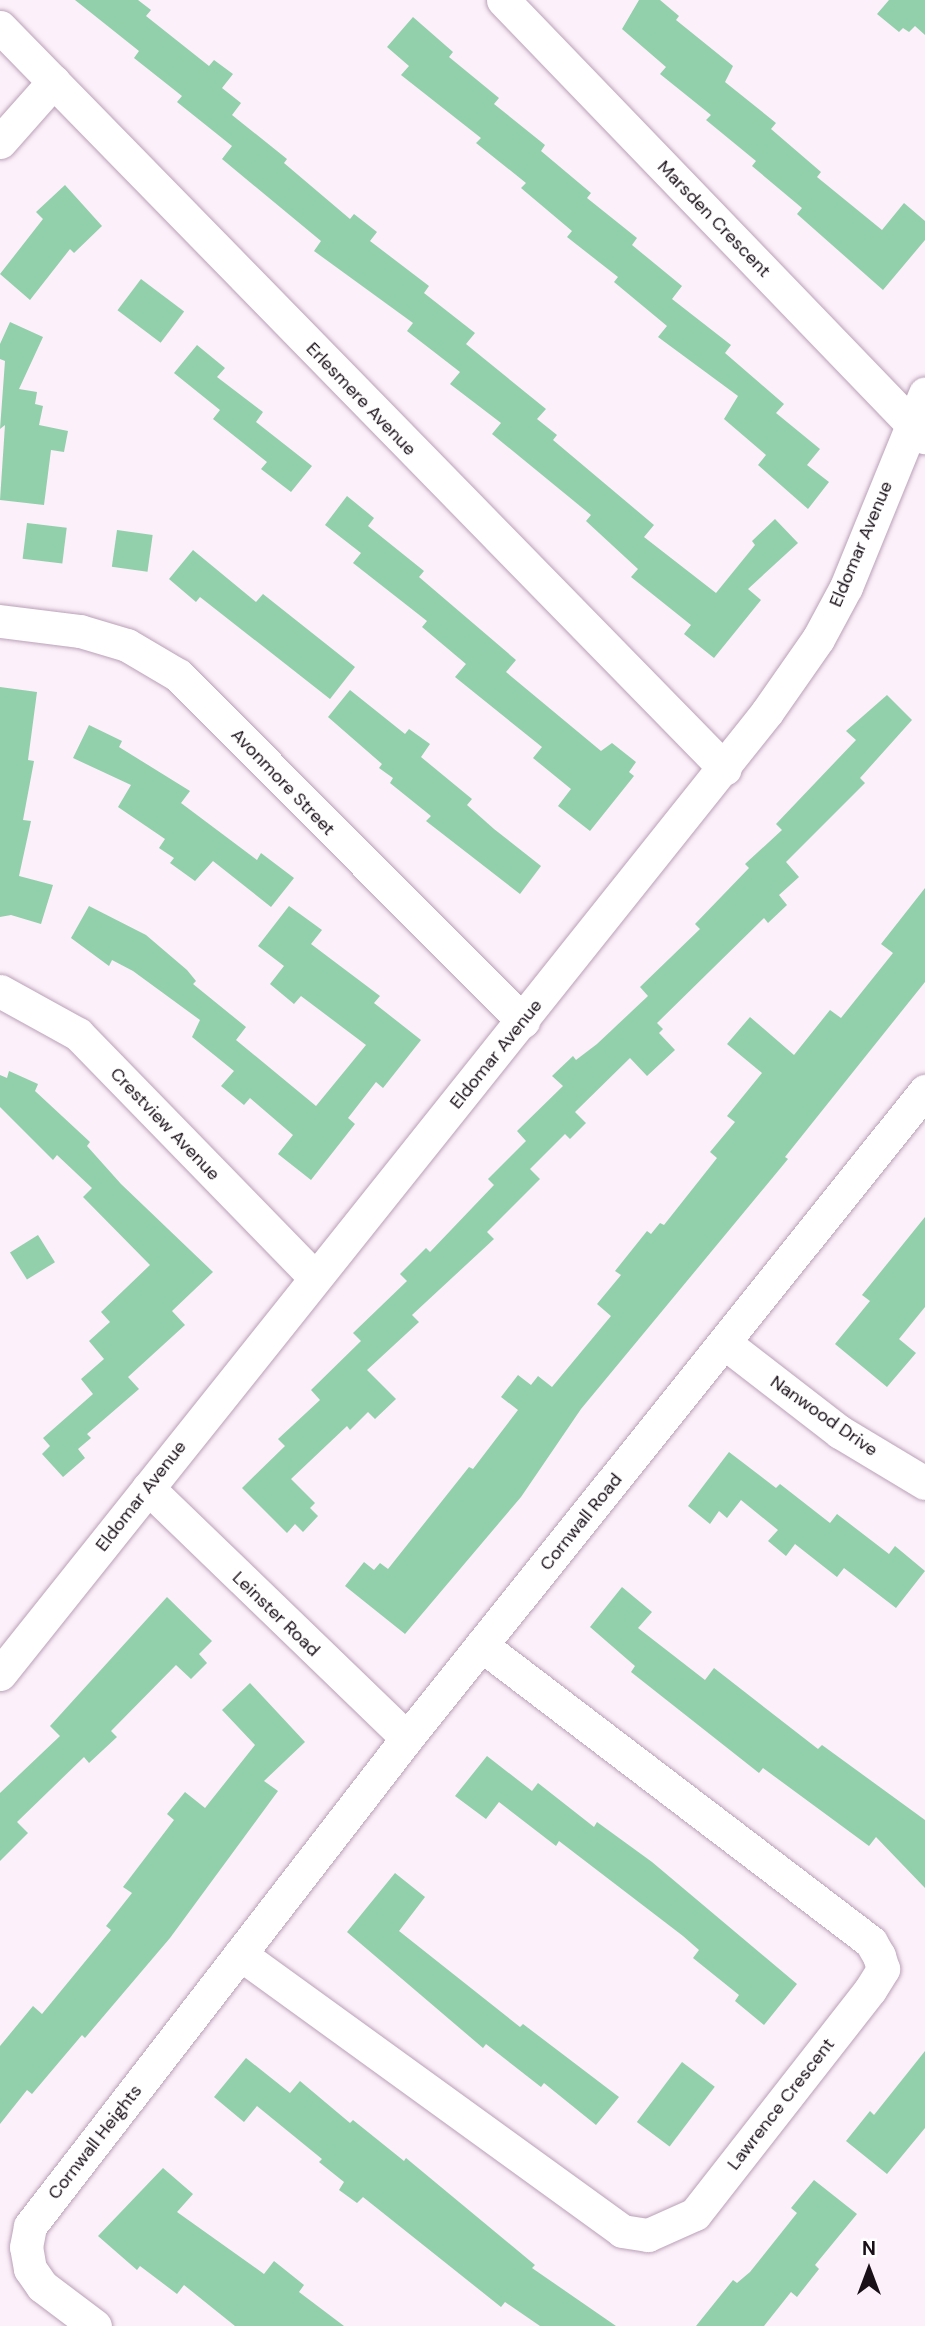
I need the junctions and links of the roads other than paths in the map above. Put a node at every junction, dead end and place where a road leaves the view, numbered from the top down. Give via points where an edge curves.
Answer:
1 (503, 0) edge
2 (0, 27) edge
3 (54, 81) junction
4 (0, 142) edge
5 (925, 393) edge
6 (918, 431) edge
7 (0, 621) edge
8 (725, 769) junction
9 (0, 991) edge
10 (523, 1021) junction
11 (925, 1091) edge
12 (314, 1277) junction
13 (726, 1344) junction
14 (925, 1483) edge
15 (148, 1488) junction
16 (481, 1645) junction
17 (0, 1674) edge
18 (407, 1738) junction
19 (240, 1954) junction
20 (95, 2326) edge

1 - 6 street, Marsden Crescent
2 - 3 street, Erlesmere Avenue
3 - 4 street
3 - 8 street, Erlesmere Avenue
5 - 6 street, Eldomar Avenue
6 - 8 street, Eldomar Avenue via 818,639
7 - 10 street, Avonmore Street via 80,631 127,645 178,675
8 - 10 street, Eldomar Avenue
9 - 12 street, Crestview Avenue via 78,1034
10 - 12 street, Eldomar Avenue
11 - 13 street, Cornwall Road
12 - 15 street, Eldomar Avenue
13 - 14 street, Nanwood Drive via 840,1432
13 - 16 street, Cornwall Road
15 - 17 street, Eldomar Avenue
15 - 18 street, Leinster Road
16 - 18 street, Cornwall Road
16 - 19 street, Lawrence Crescent via 871,1942 883,1969 795,2086 695,2214 648,2235 622,2231
18 - 19 street, Cornwall Road
19 - 20 street, Cornwall Heights via 30,2226 26,2247 30,2269 42,2286

